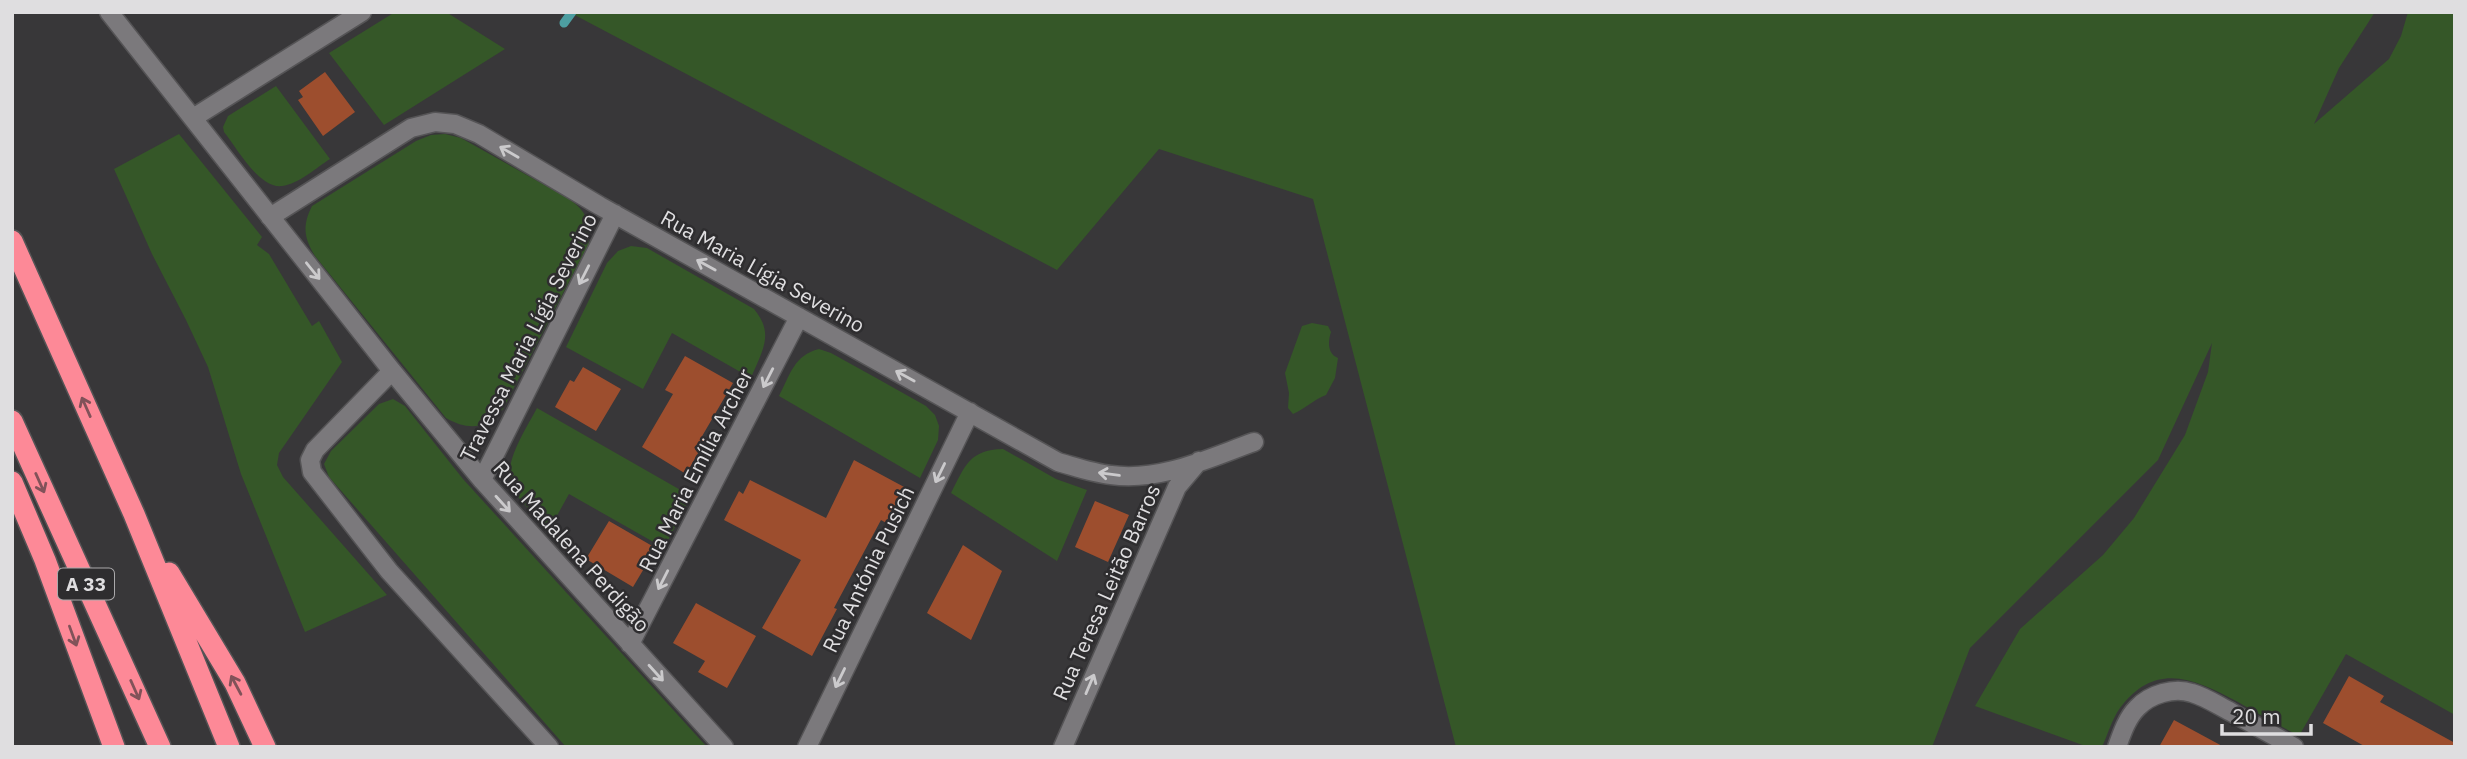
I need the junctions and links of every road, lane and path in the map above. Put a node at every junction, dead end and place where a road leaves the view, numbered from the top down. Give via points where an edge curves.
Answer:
1 (108, 12) edge
2 (362, 12) edge
3 (193, 118) junction
4 (615, 214) junction
5 (270, 218) junction
6 (12, 242) edge
7 (799, 317) junction
8 (392, 371) junction
9 (970, 412) junction
10 (12, 421) edge
11 (1254, 442) dead end
12 (1199, 461) junction
13 (482, 480) junction
14 (12, 482) edge
15 (134, 514) junction
16 (630, 644) junction
17 (114, 747) edge
18 (160, 747) edge
19 (229, 747) edge
20 (265, 747) edge
21 (549, 747) edge
22 (724, 747) edge
23 (807, 747) edge
24 (1063, 747) edge
25 (2117, 747) edge
26 (2294, 747) edge

1 - 3 street, Rua Madalena Perdigão
2 - 3 street
3 - 5 street, Rua Madalena Perdigão
4 -> 5 street, Rua Maria Lígia Severino via 478,134 435,122 411,128
7 -> 4 street, Rua Maria Lígia Severino
4 -> 13 street, Travessa Maria Lígia Severino
5 -> 8 street, Rua Madalena Perdigão
15 -> 6 highway
9 -> 7 street, Rua Maria Lígia Severino
7 -> 16 street, Rua Maria Emília Archer
8 - 13 street, Rua Madalena Perdigão
8 - 21 street via 315,450 310,460 312,472 389,571
12 -> 9 street, Rua Maria Lígia Severino via 1143,476 1083,470
9 -> 23 street, Rua Antónia Pusich
10 -> 18 highway, A 33
11 - 12 street, Rua Maria Lígia Severino
24 -> 12 street, Rua Teresa Leitão Barros via 1177,487
13 -> 16 street, Rua Madalena Perdigão
14 -> 17 highway
15 - 19 highway
20 -> 15 highway via 235,683
16 -> 22 street, Rua Madalena Perdigão
25 - 26 street via 2144,701 2174,691 2190,692

